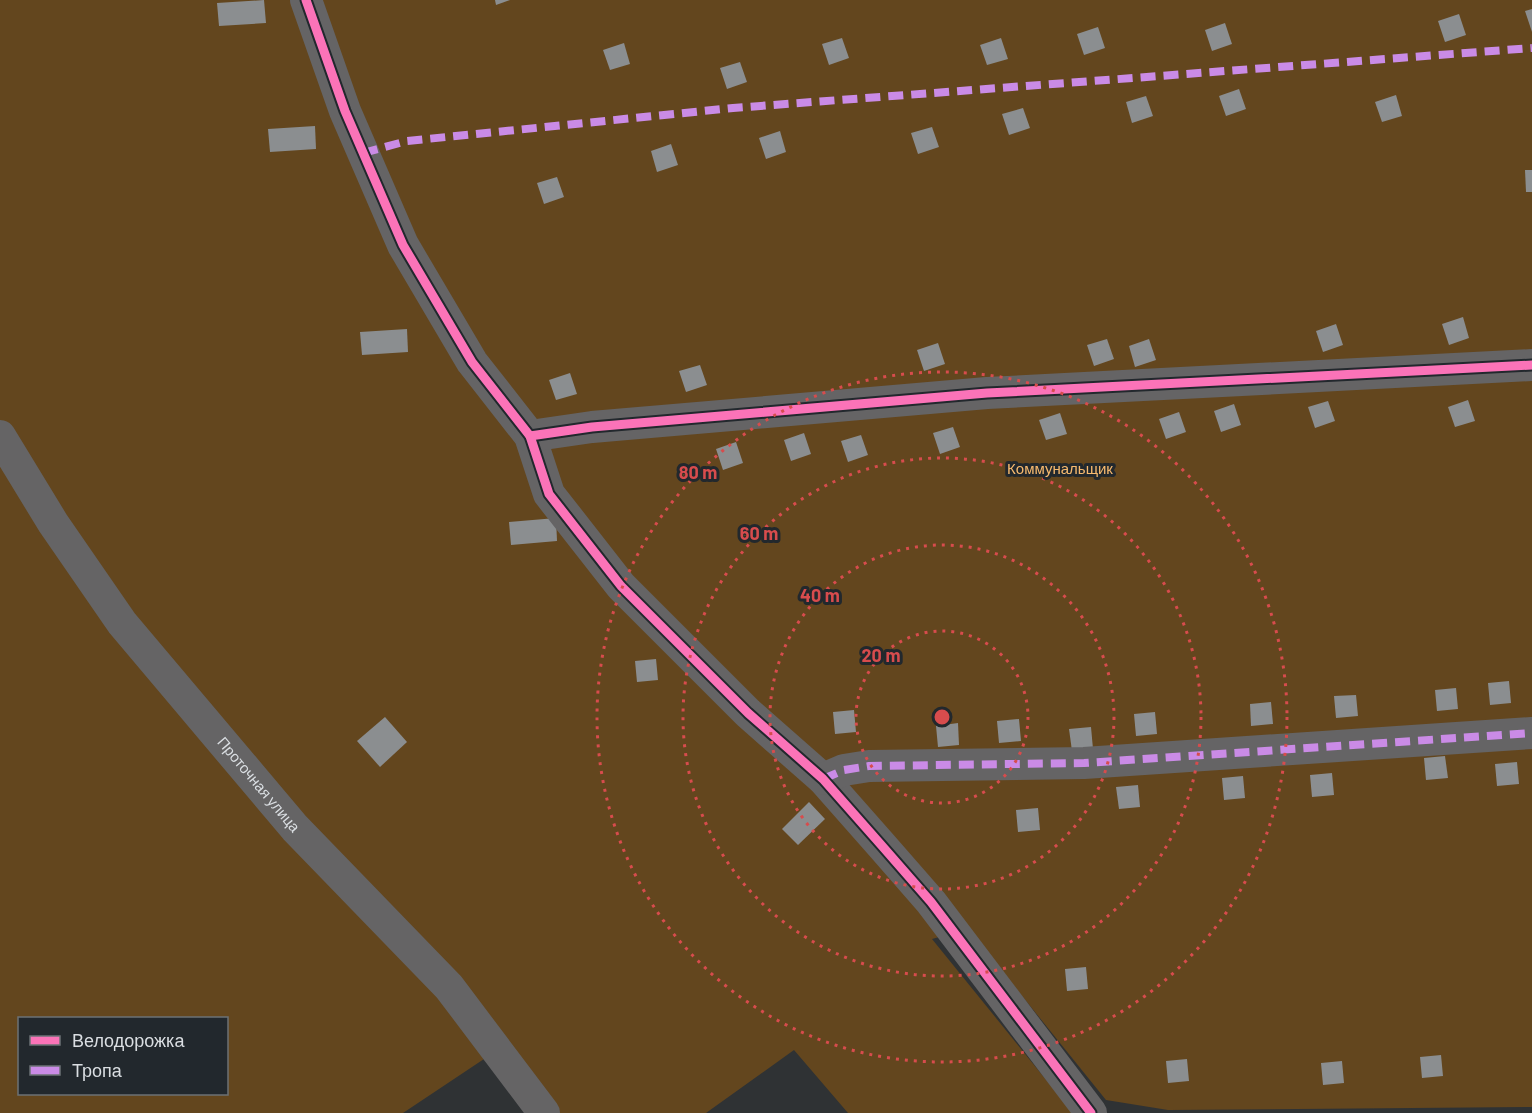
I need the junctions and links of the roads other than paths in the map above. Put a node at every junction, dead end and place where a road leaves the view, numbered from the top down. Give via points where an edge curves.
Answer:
1 (306, 0) edge
2 (1532, 365) edge
3 (0, 436) edge
4 (530, 436) junction
5 (1532, 733) edge
6 (823, 779) junction
7 (544, 1113) edge
8 (1091, 1113) edge

1 - 4 street via 345,111 403,244 472,362
2 - 4 street via 987,393 592,427
3 - 7 street, Проточная улица via 53,523 123,623 295,828 449,987
4 - 6 street via 549,494 621,586 748,713
5 - 6 street via 1084,763 869,766
6 - 8 street via 931,902

